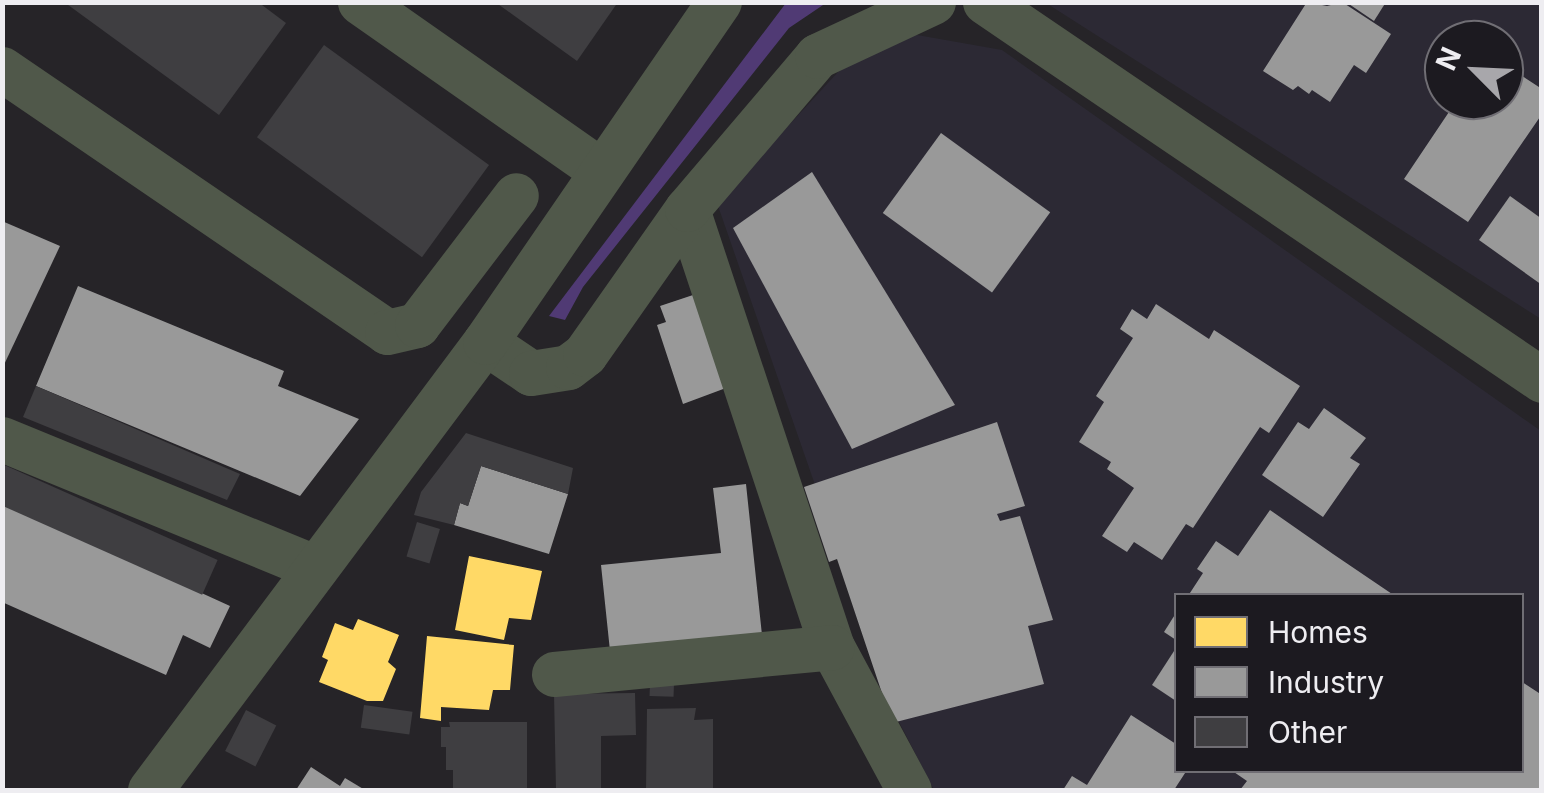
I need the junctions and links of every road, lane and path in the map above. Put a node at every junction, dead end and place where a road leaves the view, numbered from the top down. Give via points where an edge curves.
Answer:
1 (360, 2) edge
2 (720, 2) edge
3 (932, 2) edge
4 (986, 2) edge
5 (1022, 16) edge
6 (2, 70) edge
7 (601, 171) junction
8 (516, 195) dead end
9 (687, 209) junction
10 (485, 342) junction
11 (1542, 380) edge
12 (2, 439) edge
13 (316, 568) junction
14 (832, 647) junction
15 (554, 674) dead end
16 (150, 790) edge
17 (908, 790) edge

1 - 7 street
2 - 7 street
3 - 9 street via 817,56
4 - 5 street
5 - 11 street
6 - 8 street via 386,332 417,325
7 - 10 street
9 - 10 street via 568,367 531,373
9 - 14 street
10 - 13 street
12 - 13 street
13 - 16 street
14 - 15 street
14 - 17 street

